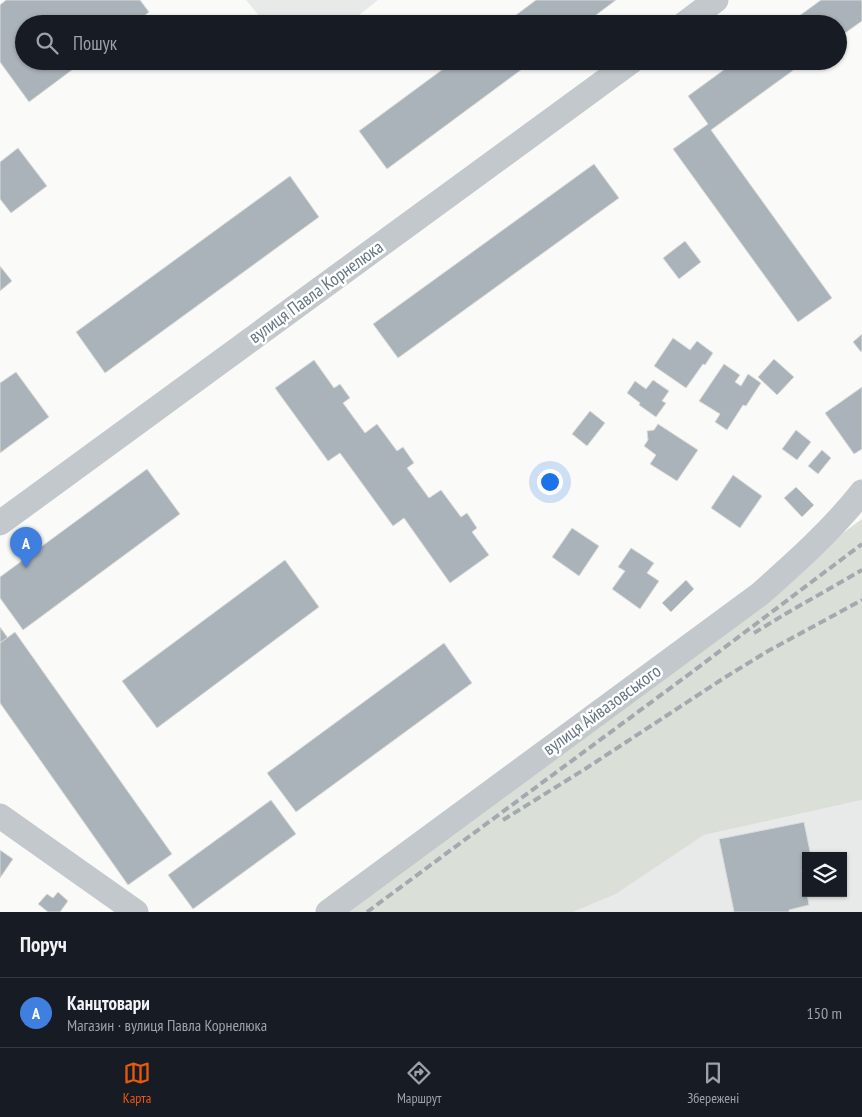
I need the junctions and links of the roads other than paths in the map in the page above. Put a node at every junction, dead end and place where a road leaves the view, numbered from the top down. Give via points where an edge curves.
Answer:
1 (716, 0) edge
2 (696, 15) edge
3 (620, 70) edge
4 (862, 492) edge
5 (0, 523) edge
6 (0, 816) edge
7 (136, 912) edge
8 (328, 912) edge

1 - 2 street
3 - 5 street, вулиця Павла Корнелюка
4 - 8 street, вулиця Айвазовського via 815,544 760,594
6 - 7 street

